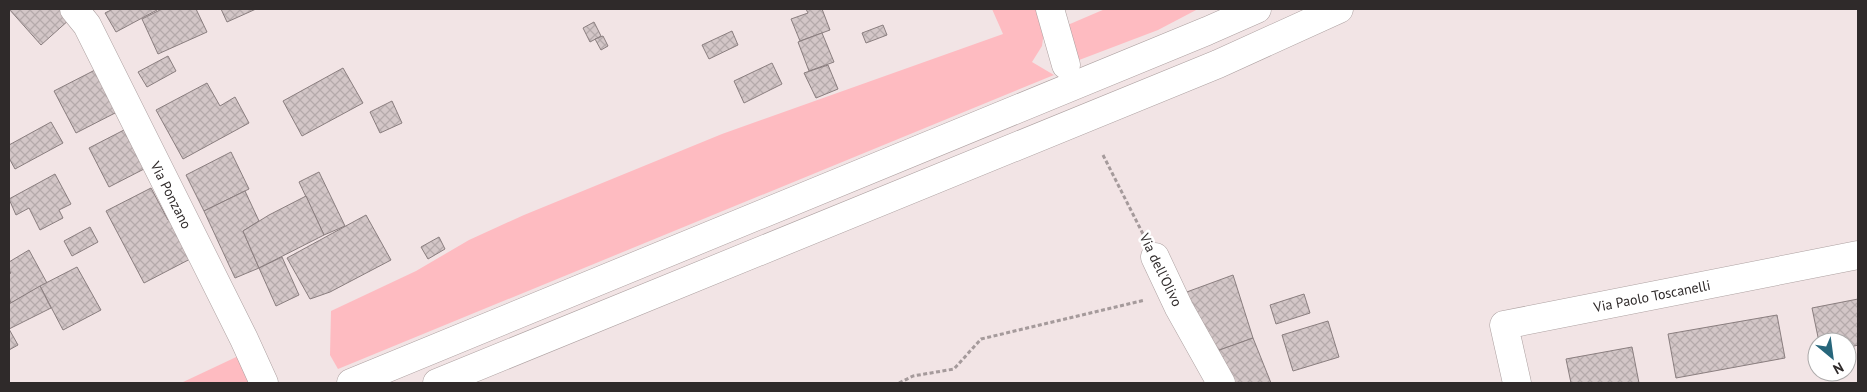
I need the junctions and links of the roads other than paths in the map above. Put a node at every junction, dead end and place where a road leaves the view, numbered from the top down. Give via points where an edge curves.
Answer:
1 (74, 9) edge
2 (1050, 9) edge
3 (1257, 9) edge
4 (1339, 9) edge
5 (1066, 65) dead end
6 (1858, 255) edge
7 (1155, 257) road end
8 (357, 381) edge
9 (264, 383) edge
10 (438, 383) edge
11 (1221, 383) edge
12 (1518, 383) edge

1 - 9 main road, Via Ponzano via 87,25
2 - 5 main road
3 - 8 main road
4 - 10 main road via 1218,64
6 - 12 main road, Via Paolo Toscanelli via 1504,325
7 - 11 main road, Via dell'Olivo

